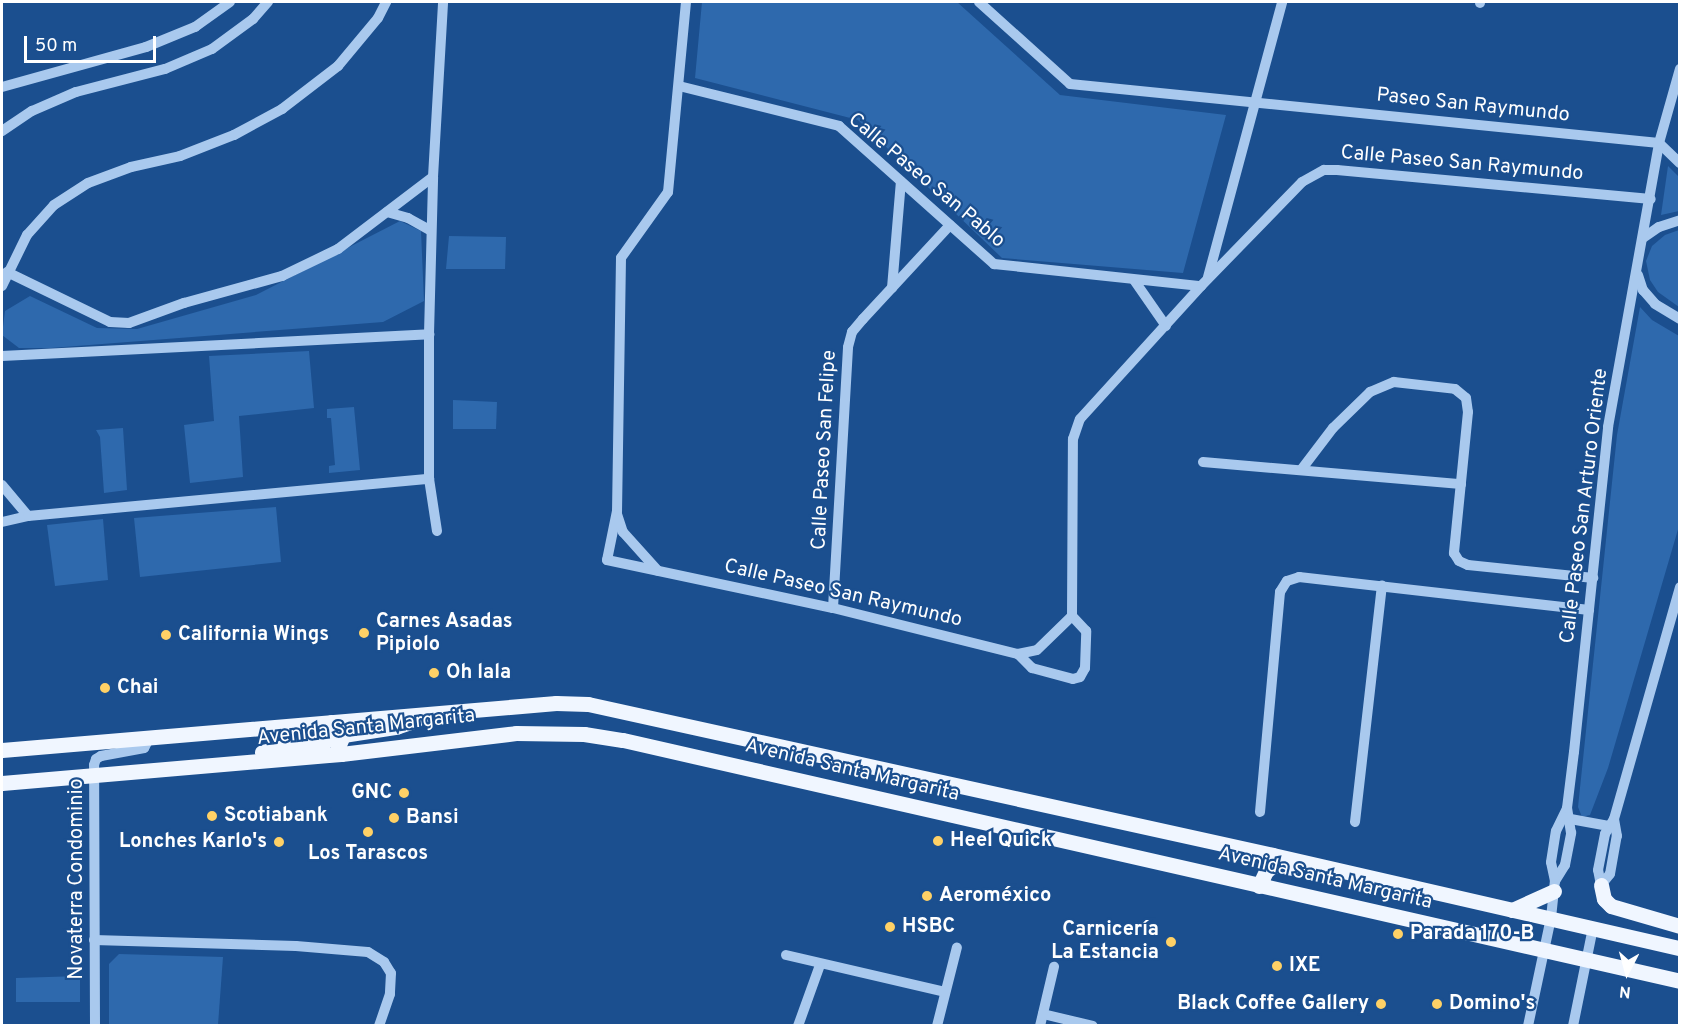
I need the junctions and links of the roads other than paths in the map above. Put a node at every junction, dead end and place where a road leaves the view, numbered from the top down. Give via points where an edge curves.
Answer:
1 (230, 2) edge
2 (268, 2) edge
3 (386, 2) edge
4 (443, 2) edge
5 (686, 2) edge
6 (979, 2) edge
7 (1282, 2) edge
8 (1680, 69) edge
9 (679, 86) junction
10 (2, 87) edge
11 (1255, 102) junction
12 (2, 131) edge
13 (1659, 144) junction
14 (1680, 162) edge
15 (433, 177) junction
16 (901, 182) junction
17 (1651, 200) junction
18 (387, 212) junction
19 (1680, 220) edge
20 (950, 225) junction
21 (431, 231) junction
22 (1643, 238) junction
23 (7, 272) junction
24 (1637, 272) junction
25 (1134, 280) junction
26 (1204, 283) junction
27 (2, 286) edge
28 (892, 288) junction
29 (1680, 319) edge
30 (1166, 326) junction
31 (429, 334) junction
32 (2, 356) edge
33 (1203, 462) dead end
34 (1301, 470) junction
35 (429, 479) junction
36 (1461, 484) junction
37 (2, 485) edge
38 (617, 511) junction
39 (28, 516) junction
40 (2, 522) edge
41 (437, 531) dead end
42 (661, 573) junction
43 (1593, 578) junction
44 (1382, 586) junction
45 (1680, 587) edge
46 (833, 608) junction
47 (1589, 610) junction
48 (1072, 616) junction
49 (1018, 654) junction
50 (424, 714) junction
51 (331, 722) junction
52 (150, 738) junction
53 (2, 740) edge
54 (18, 748) junction
55 (2, 750) edge
56 (341, 754) junction
57 (246, 761) junction
58 (94, 775) junction
59 (2, 783) edge
60 (1260, 812) dead end
61 (1566, 815) junction
62 (1355, 822) dead end
63 (1613, 824) junction
64 (1346, 873) junction
65 (1602, 885) joint
66 (1259, 886) junction
67 (1554, 886) junction
68 (1512, 910) junction
69 (1551, 918) junction
70 (1680, 926) edge
71 (1593, 928) junction
72 (94, 940) junction
73 (957, 947) dead end
74 (1680, 948) edge
75 (1543, 950) junction
76 (786, 955) dead end
77 (1586, 960) junction
78 (820, 965) junction
79 (1054, 967) dead end
80 (1680, 981) edge
81 (945, 992) junction
82 (1042, 1020) edge
83 (95, 1026) edge
84 (379, 1026) edge
85 (798, 1026) edge
86 (937, 1026) edge
87 (1093, 1026) edge
88 (1528, 1026) edge
89 (1574, 1026) edge

1 - 10 street via 195,27 146,47
2 - 12 street via 253,19 212,49 165,69 76,92 32,111
3 - 23 street via 378,18 338,66 282,109 234,135 180,156 131,167 88,183 54,205 27,236
4 - 15 street
5 - 9 street, Calle Paseo San Raymundo
6 - 11 street, Paseo San Raymundo via 1070,84
7 - 11 street, Calle Paseo San Raymundo
8 - 13 street, Calle Paseo San Arturo Oriente
9 - 16 street, Calle Paseo San Pablo via 839,126
9 - 38 street, Calle Paseo San Raymundo via 668,192 621,258
11 - 13 street, Paseo San Raymundo
11 - 26 street, Calle Paseo San Raymundo
13 - 14 street
13 - 17 street, Calle Paseo San Arturo Oriente
15 - 18 street
15 - 21 street
16 - 20 street, Calle Paseo San Pablo
16 - 28 street
17 - 22 street, Calle Paseo San Arturo Oriente
17 - 26 street, Calle Paseo San Raymundo via 1324,171 1291,191
18 - 21 street
18 - 23 street via 338,249 282,276 129,323 110,322
19 - 22 street
20 - 25 street, Calle Paseo San Pablo via 994,264
20 - 28 street, Calle Paseo San Felipe
21 - 31 street
22 - 24 street, Calle Paseo San Arturo Oriente
23 - 27 street
24 - 29 street via 1643,291 1655,304
24 - 43 street, Calle Paseo San Arturo Oriente via 1608,427
25 - 26 street, Calle Paseo San Pablo
25 - 30 street
26 - 30 street, Calle Paseo San Raymundo
28 - 46 street, Calle Paseo San Felipe via 852,332 848,347
30 - 48 street, Calle Paseo San Raymundo via 1086,410 1076,428
31 - 32 street
31 - 35 street
33 - 34 street
34 - 36 street
34 - 36 street via 1334,428 1370,392 1394,382 1455,389 1466,398
35 - 39 street
35 - 41 street
36 - 43 street via 1454,553 1459,561
37 - 39 street
38 - 42 street, Calle Paseo San Raymundo via 623,532
38 - 42 street, Calle Paseo San Raymundo via 607,560
39 - 40 street
42 - 46 street, Calle Paseo San Raymundo
43 - 47 street, Calle Paseo San Arturo Oriente
44 - 47 street
44 - 60 street via 1299,577 1287,580 1280,592
44 - 62 street
45 - 63 street
46 - 49 street, Calle Paseo San Raymundo
47 - 61 street, Calle Paseo San Arturo Oriente
48 - 49 street via 1037,650
48 - 49 street, Calle Paseo San Raymundo via 1086,631 1085,668 1080,677 1073,679 1032,668
50 - 51 main road, Avenida Santa Margarita
50 - 56 main road via 406,724 343,735 338,747
50 - 64 main road, Avenida Santa Margarita via 556,703 622,709
51 - 52 main road, Avenida Santa Margarita
51 - 57 main road via 329,739 323,743 271,749
52 - 54 main road, Avenida Santa Margarita
52 - 58 street, Novaterra Condominio via 144,748 96,759
53 - 54 main road
54 - 55 main road, Avenida Santa Margarita
56 - 57 main road, Avenida Santa Margarita
56 - 66 main road, Avenida Santa Margarita via 516,733 584,734 634,742
57 - 58 main road, Avenida Santa Margarita
58 - 59 main road, Avenida Santa Margarita
58 - 72 street, Novaterra Condominio
61 - 63 street
61 - 67 street, Calle Paseo San Arturo Oriente via 1551,862
63 - 65 street via 1605,834 1598,870
64 - 66 main road via 1274,865 1266,871
64 - 68 main road, Avenida Santa Margarita
65 - 70 main road via 1604,899 1611,906
66 - 75 main road, Avenida Santa Margarita
67 - 68 main road
67 - 69 street, Calle Paseo San Arturo Oriente
68 - 69 main road, Avenida Santa Margarita
69 - 71 main road, Avenida Santa Margarita
69 - 75 street, Calle Paseo San Arturo Oriente
71 - 74 main road, Avenida Santa Margarita
71 - 77 street
72 - 83 street, Novaterra Condominio
72 - 84 street via 368,952 384,962 391,974 390,994
73 - 81 street
75 - 77 main road, Avenida Santa Margarita
75 - 88 street, Calle Paseo San Arturo Oriente
76 - 78 street
77 - 80 main road, Avenida Santa Margarita
77 - 89 street
78 - 81 street
78 - 85 street
79 - 82 street
81 - 86 street
82 - 87 street

